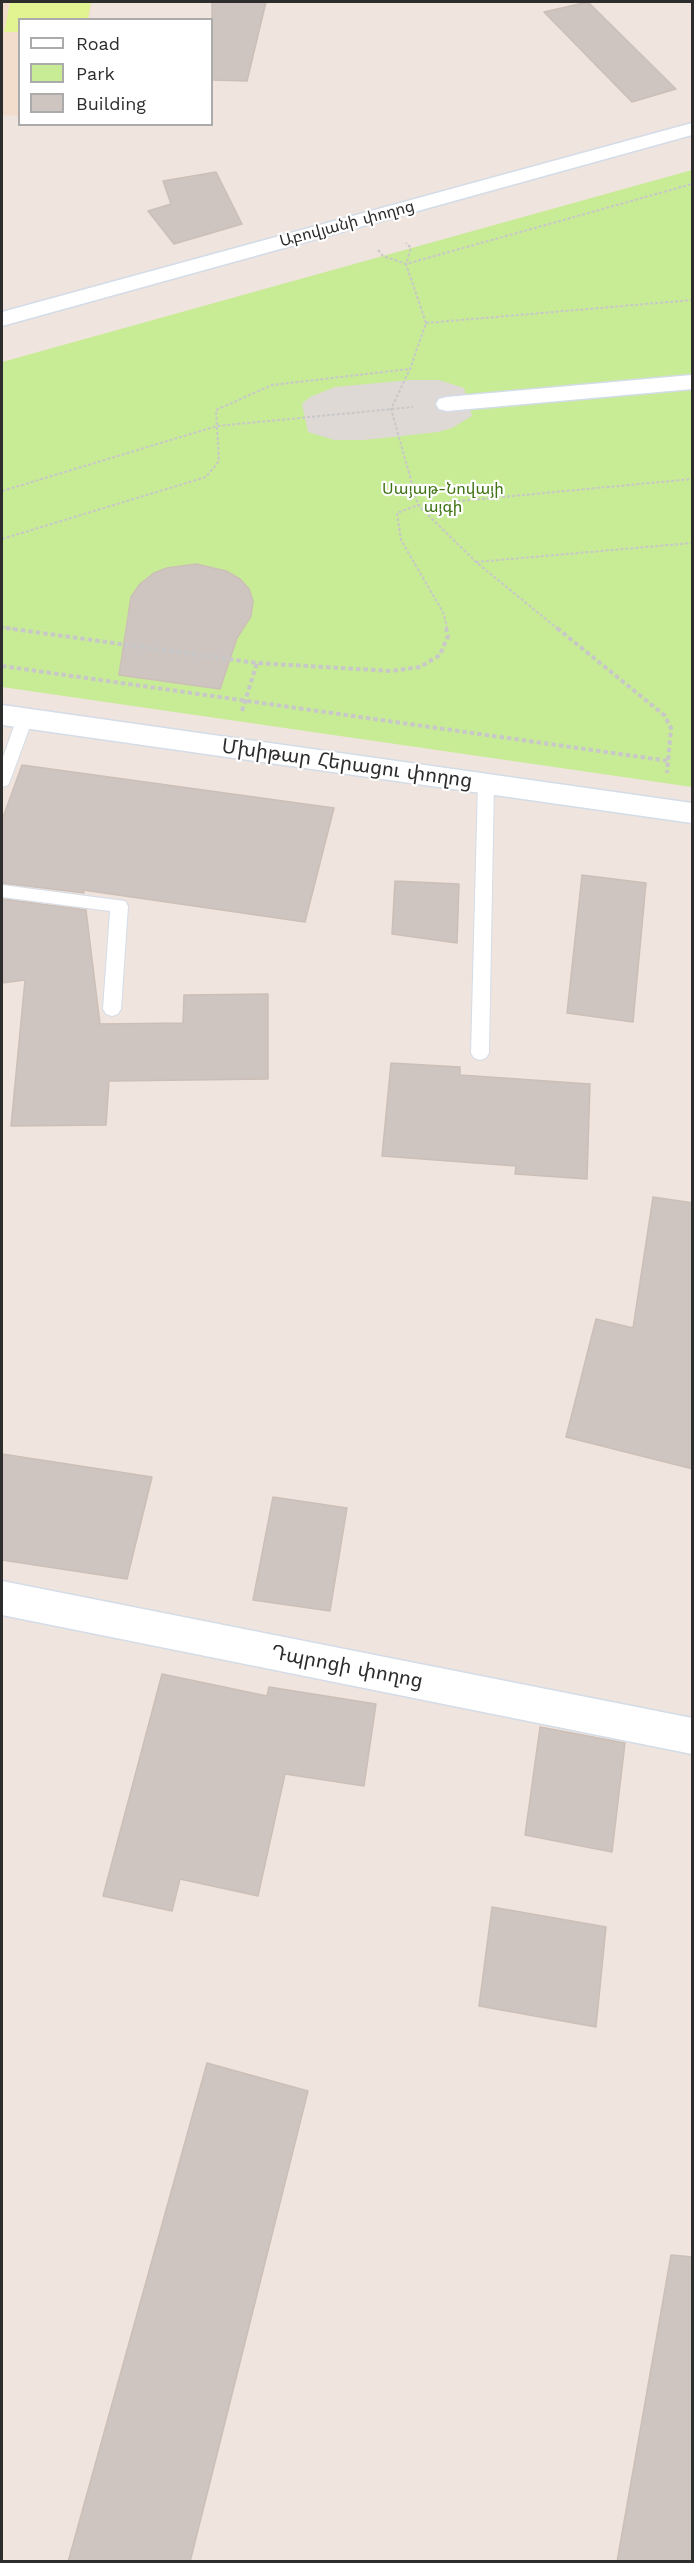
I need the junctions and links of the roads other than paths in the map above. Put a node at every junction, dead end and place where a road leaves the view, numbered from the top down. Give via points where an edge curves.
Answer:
1 (693, 129) edge
2 (2, 319) edge
3 (693, 382) edge
4 (447, 404) road end
5 (13, 716) edge
6 (2, 781) edge
7 (486, 783) junction
8 (693, 813) edge
9 (2, 891) edge
10 (112, 1009) dead end
11 (480, 1053) dead end
12 (2, 1598) edge
13 (693, 1736) edge

1 - 2 street, Աբովյանի փողոց
3 - 4 street
5 - 6 lane
5 - 7 street, Մխիթար Հերացու փողոց
7 - 8 street, Մխիթար Հերացու փողոց
7 - 11 lane
9 - 10 lane via 119,906
12 - 13 street, Դպրոցի փողոց

